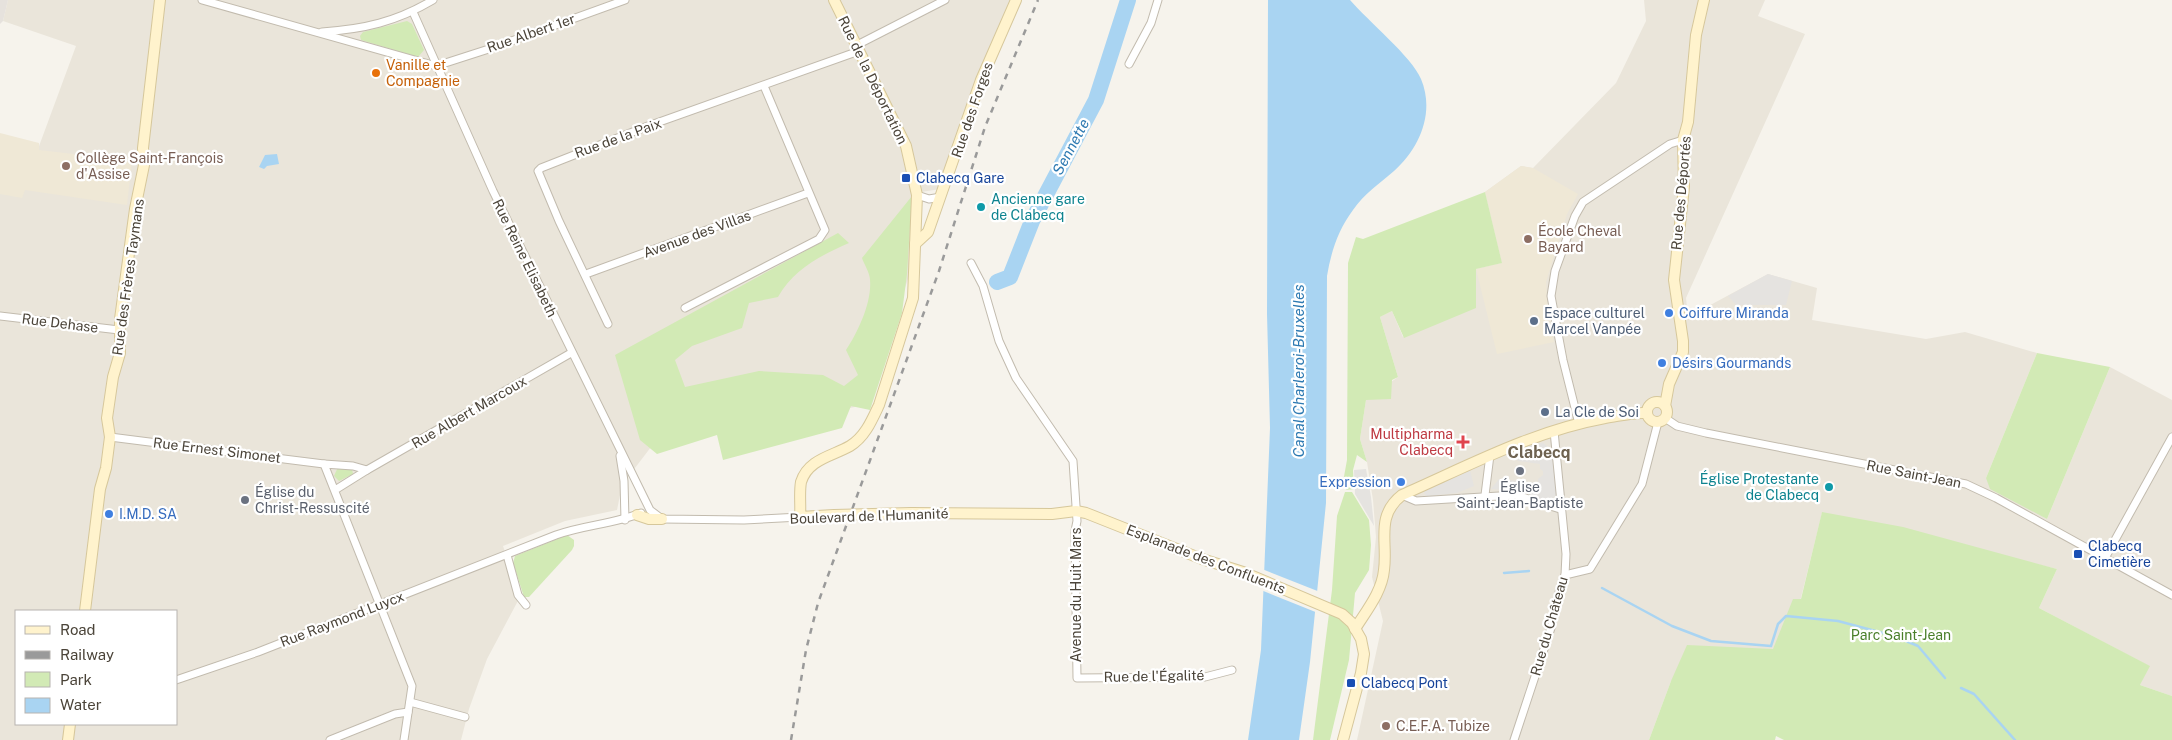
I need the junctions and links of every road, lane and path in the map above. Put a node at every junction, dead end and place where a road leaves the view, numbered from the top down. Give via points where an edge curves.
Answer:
1 (160, 0) edge
2 (202, 0) edge
3 (433, 0) edge
4 (625, 0) edge
5 (834, 0) edge
6 (945, 0) edge
7 (1016, 0) edge
8 (1158, 0) edge
9 (1704, 0) edge
10 (413, 12) junction
11 (317, 33) junction
12 (858, 48) junction
13 (1129, 64) dead end
14 (436, 66) junction
15 (764, 86) junction
16 (1683, 140) junction
17 (808, 193) junction
18 (917, 195) junction
19 (941, 197) junction
20 (915, 244) junction
21 (972, 263) dead end
22 (586, 274) junction
23 (685, 308) dead end
24 (0, 316) edge
25 (608, 324) dead end
26 (119, 330) junction
27 (571, 353) junction
28 (1669, 384) junction
29 (1653, 402) junction
30 (1665, 406) junction
31 (1646, 413) junction
32 (1662, 420) junction
33 (1579, 424) junction
34 (1554, 431) junction
35 (110, 437) junction
36 (2172, 437) edge
37 (619, 448) junction
38 (1490, 456) junction
39 (324, 464) junction
40 (367, 470) junction
41 (335, 490) junction
42 (1402, 495) junction
43 (1485, 495) junction
44 (1560, 509) junction
45 (650, 510) junction
46 (1076, 512) junction
47 (637, 515) junction
48 (800, 517) junction
49 (662, 519) junction
50 (625, 520) junction
51 (507, 555) junction
52 (2105, 558) junction
53 (1565, 575) junction
54 (2172, 595) edge
55 (380, 604) junction
56 (526, 605) dead end
57 (84, 610) edge
58 (1355, 629) junction
59 (1232, 670) dead end
60 (1076, 678) joint
61 (178, 679) edge
62 (410, 702) junction
63 (408, 712) junction
64 (465, 717) dead end
65 (70, 725) edge
66 (68, 740) edge
67 (330, 740) edge
68 (404, 740) edge
69 (1344, 740) edge
70 (1514, 740) edge

1 - 26 street, Rue des Frères Taymans via 143,148 144,165
2 - 11 street
3 - 10 street
4 - 14 street, Rue Albert 1er
5 - 12 street, Rue de la Déportation
6 - 12 street
7 - 19 street, Rue des Forges via 985,71
8 - 13 street via 1151,23
9 - 16 street, Rue des Déportés via 1696,35 1688,122
10 - 11 street via 363,28
10 - 14 street, Rue Reine Elisabeth
11 - 14 street
12 - 15 street, Rue de la Paix
12 - 18 street, Rue de la Déportation via 906,146
14 - 27 street, Rue Reine Elisabeth
15 - 17 street
15 - 22 street, Rue de la Paix via 582,150 538,171
16 - 28 street, Rue des Déportés via 1684,187 1674,280 1683,352
16 - 33 street via 1670,144 1583,202 1571,225 1555,271 1551,296
17 - 22 street, Avenue des Villas
17 - 23 street via 825,230 820,239
18 - 19 street via 929,199
18 - 20 street
19 - 20 street, Rue des Forges via 928,232
20 - 48 street via 913,298 873,419 850,446 828,455 806,471 801,482
21 - 46 street via 981,280 999,341 1016,378 1073,461
22 - 25 street, Rue de la Paix
24 - 26 street, Rue Dehase
26 - 35 street, Rue des Frères Taymans via 120,353 106,418
27 - 37 street, Rue Reine Elisabeth
27 - 40 street, Rue Albert Marcoux
28 - 29 street, Rue des Déportés
28 - 30 street, Rue des Déportés
29 - 30 street
29 - 31 street
30 - 32 street via 1667,411
31 - 32 street, Rue Saint-Jean via 1650,419
31 - 33 street
32 - 52 street, Rue Saint-Jean via 1706,434 1966,484
32 - 53 street via 1642,484 1590,569
33 - 34 street
34 - 38 street
34 - 44 street, Rue du Château
35 - 39 street, Rue Ernest Simonet
35 - 57 street, Rue des Frères Taymans
36 - 52 street
37 - 45 street, Rue Reine Elisabeth
37 - 50 street, Rue Reine Elisabeth
38 - 42 street
38 - 43 street
39 - 40 street, Rue Ernest Simonet
39 - 41 street
40 - 41 street
41 - 55 street
42 - 43 street via 1416,500
42 - 58 street via 1386,514 1384,570 1380,588
43 - 44 street via 1516,495
44 - 53 street, Rue du Château via 1566,554
45 - 47 street, Rue Raymond Luycx
45 - 49 street
46 - 48 street, Boulevard de l'Humanité, bridge
46 - 58 street, Esplanade des Confluents via 1243,572 1335,610
46 - 60 street, Avenue du Huit Mars
47 - 49 street, Boulevard de l'Humanité
47 - 50 street, Rue Raymond Luycx
48 - 49 street, Boulevard de l'Humanité
50 - 51 street, Rue Raymond Luycx via 570,530
51 - 55 street, Rue Raymond Luycx
51 - 56 street via 518,595
52 - 54 street, Rue Saint-Jean
53 - 70 street, Rue du Château
55 - 61 street, Rue Raymond Luycx
55 - 62 street via 412,686
58 - 69 street via 1364,654
59 - 60 street, Rue de l'Égalité via 1205,677
62 - 63 street
62 - 64 street
63 - 67 street via 395,714
63 - 68 street
65 - 66 street

